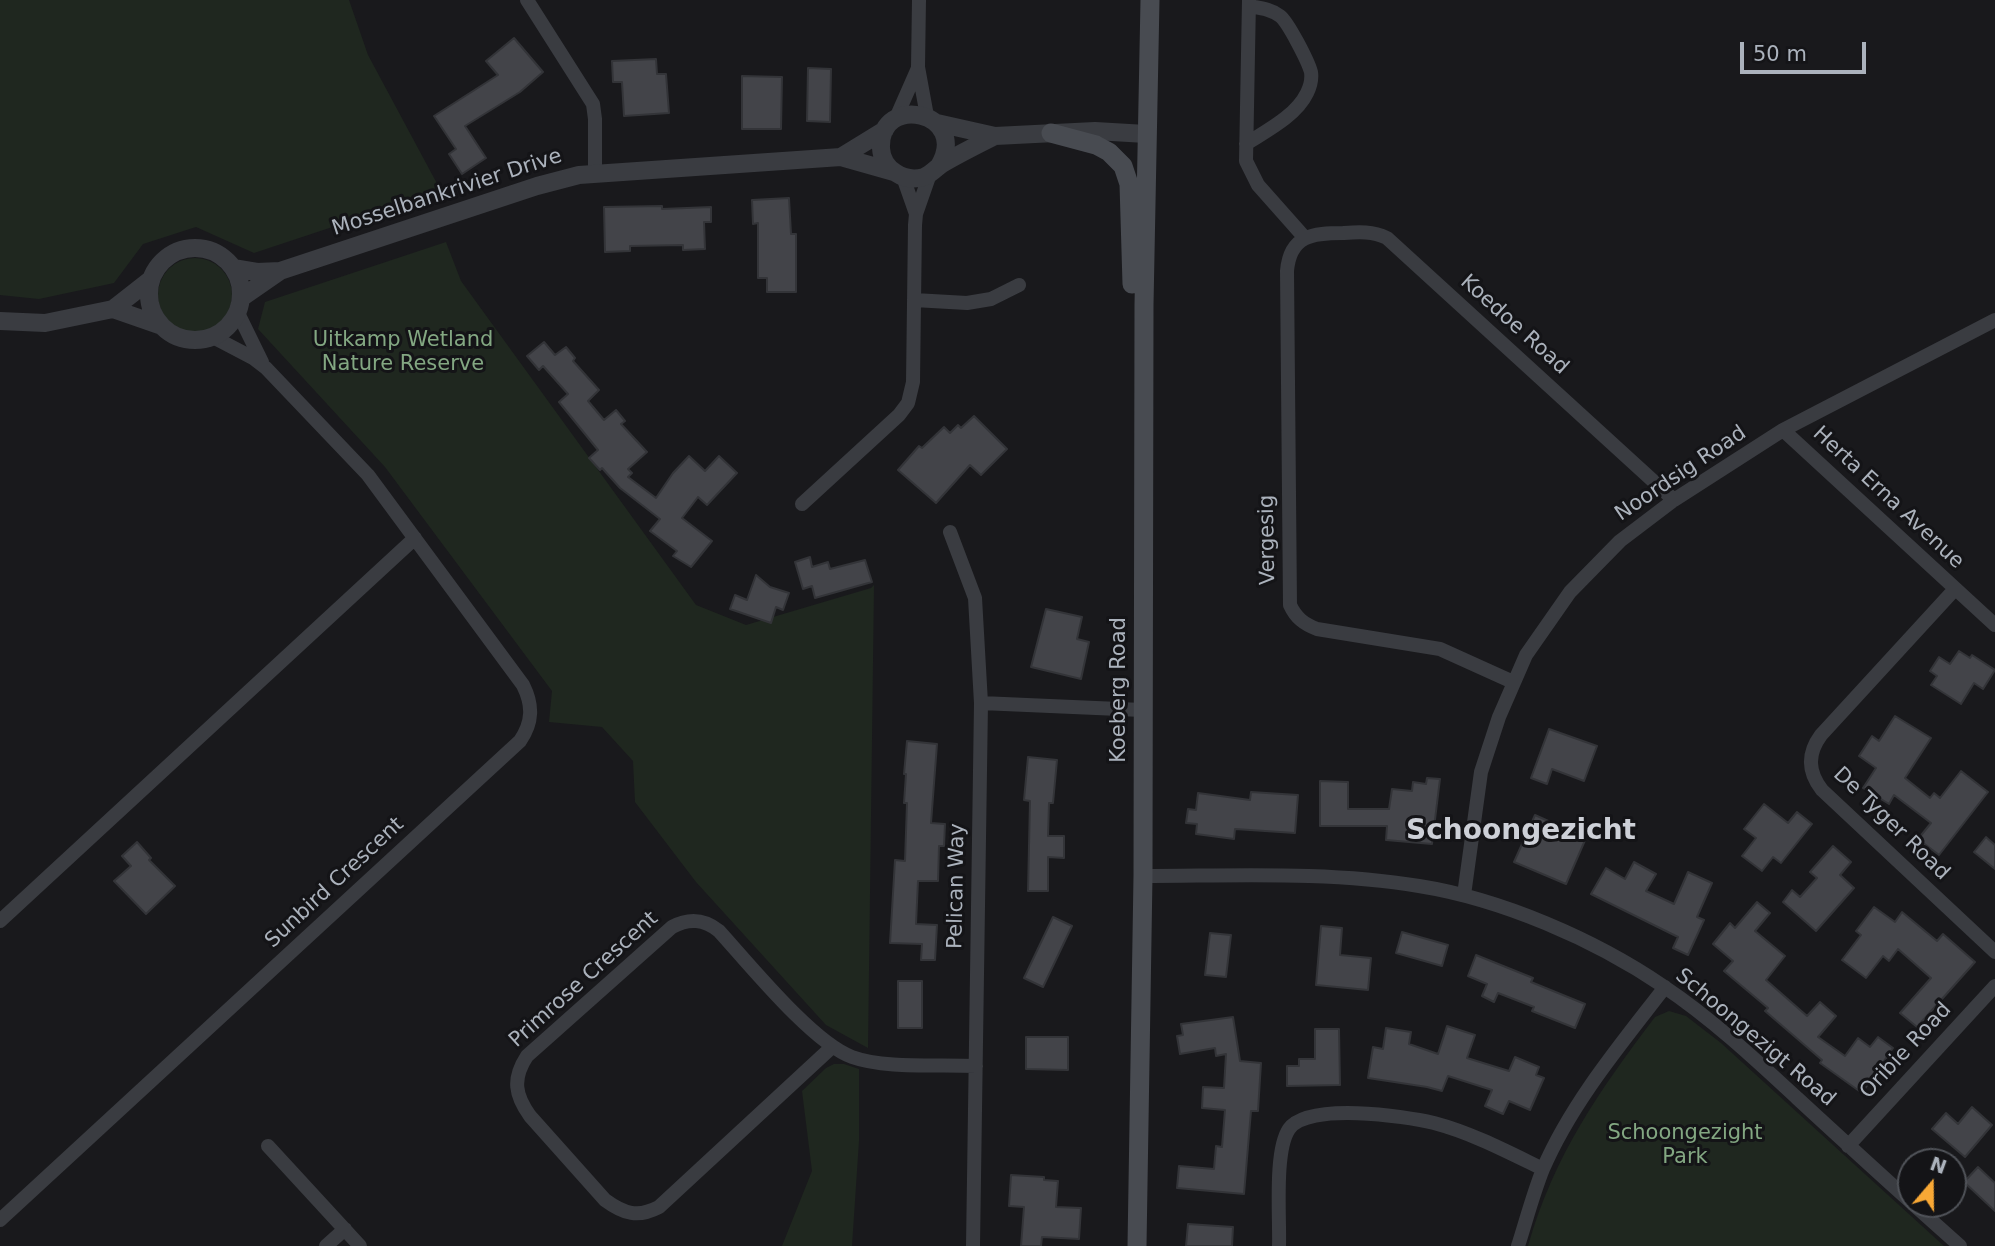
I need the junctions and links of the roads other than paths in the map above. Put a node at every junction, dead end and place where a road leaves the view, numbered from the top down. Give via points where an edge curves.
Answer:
1 (527, 0) edge
2 (919, 0) edge
3 (1150, 0) edge
4 (1249, 3) edge
5 (918, 67) junction
6 (932, 120) junction
7 (890, 124) junction
8 (1051, 133) junction
9 (1146, 134) junction
10 (995, 136) junction
11 (1245, 144) junction
12 (841, 157) junction
13 (935, 170) junction
14 (595, 173) junction
15 (898, 174) junction
16 (916, 214) junction
17 (1305, 237) junction
18 (233, 268) junction
19 (280, 271) junction
20 (150, 279) junction
21 (1019, 285) dead end
22 (914, 300) junction
23 (1144, 305) junction
24 (239, 306) junction
25 (113, 309) junction
26 (1995, 320) edge
27 (0, 321) edge
28 (159, 325) junction
29 (213, 337) junction
30 (266, 368) junction
31 (1783, 430) junction
32 (1674, 500) junction
33 (802, 505) dead end
34 (950, 532) dead end
35 (415, 538) junction
36 (1955, 589) junction
37 (1995, 625) edge
38 (1513, 682) junction
39 (981, 703) junction
40 (1142, 710) junction
41 (1143, 876) junction
42 (1464, 895) junction
43 (0, 921) edge
44 (1995, 952) edge
45 (1995, 986) edge
46 (1665, 987) junction
47 (832, 1047) junction
48 (976, 1066) junction
49 (268, 1146) dead end
50 (1848, 1146) junction
51 (1543, 1170) junction
52 (1897, 1190) edge
53 (1929, 1218) edge
54 (0, 1220) edge
55 (345, 1229) junction
56 (326, 1246) edge
57 (360, 1246) edge
58 (973, 1246) edge
59 (1137, 1246) edge
60 (1279, 1246) edge
61 (1518, 1246) edge
62 (1960, 1246) edge

1 - 14 street via 593,104
2 - 5 street
3 - 9 main road, Koeberg Road
4 - 11 street
4 - 11 street via 1284,20 1311,80 1306,96 1289,114
5 - 6 street
5 - 7 street
6 - 7 street, Mosselbankrivier Drive via 914,113
6 - 10 street, Mosselbankrivier Drive
6 - 13 street via 946,144
7 - 12 street, Mosselbankrivier Drive
7 - 15 street via 881,153
8 - 9 street, Mosselbankrivier Drive
8 - 10 street, Mosselbankrivier Drive
8 - 23 main road via 1096,145 1123,166 1129,184 1133,295
9 - 23 main road, Koeberg Road
10 - 13 street, Mosselbankrivier Drive
11 - 17 street via 1252,178
12 - 14 street, Mosselbankrivier Drive
12 - 15 street, Mosselbankrivier Drive
13 - 15 street, Mosselbankrivier Drive via 917,178
13 - 16 street
14 - 19 street, Mosselbankrivier Drive via 537,186
15 - 16 street
16 - 22 street
17 - 32 street, Koedoe Road via 1368,232 1393,243
17 - 38 street, Vergesig via 1292,251 1287,271 1290,605 1294,614 1317,629 1440,649
18 - 19 street, Mosselbankrivier Drive
18 - 20 street, Mosselbankrivier Drive via 218,254 198,248 178,250 160,262
18 - 24 street via 240,282
19 - 24 street, Mosselbankrivier Drive
20 - 25 street, Mosselbankrivier Drive
20 - 28 street via 149,303
21 - 22 street via 991,299 967,303
22 - 33 street via 913,382 908,403
23 - 40 main road, Koeberg Road
24 - 29 street, Mosselbankrivier Drive via 229,326
24 - 30 street, Sunbird Crescent
25 - 27 street, Mosselbankrivier Drive via 44,323
25 - 28 street
26 - 31 street, Noordsig Road
28 - 29 street via 175,337 194,341
29 - 30 street, Sunbird Crescent
30 - 35 street, Sunbird Crescent via 368,475
31 - 32 street, Noordsig Road
31 - 36 street, Herta Erna Avenue
32 - 38 street, Noordsig Road via 1620,541 1570,592
34 - 39 street, Pelican Way via 975,598
35 - 43 street
35 - 54 street, Sunbird Crescent via 523,685 531,715 525,733
36 - 37 street, Herta Erna Avenue
36 - 44 street, De Tyger Road via 1821,735 1811,752 1810,765 1822,790
38 - 42 street, Noordsig Road via 1481,772
39 - 40 street
39 - 48 street, Pelican Way
40 - 41 main road, Koeberg Road
41 - 42 street, Schoongezigt Road via 1292,876 1418,886
41 - 59 main road, Koeberg Road
42 - 46 street, Schoongezigt Road via 1567,934
45 - 50 street, Oribie Road
46 - 50 street, Schoongezigt Road via 1739,1046
46 - 51 street via 1590,1087
47 - 47 street, Primrose Crescent via 719,931 703,922 686,921 672,927 527,1056 517,1085 520,1102 530,1116 605,1200 625,1212 646,1214
47 - 48 street, Primrose Crescent via 872,1062
48 - 58 street, Pelican Way
49 - 55 street
50 - 52 street, Schoongezigt Road
51 - 60 street via 1483,1140 1434,1124 1346,1114 1306,1117 1288,1130 1280,1155
51 - 61 street
53 - 62 street, Schoongezigt Road
55 - 56 street
55 - 57 street

